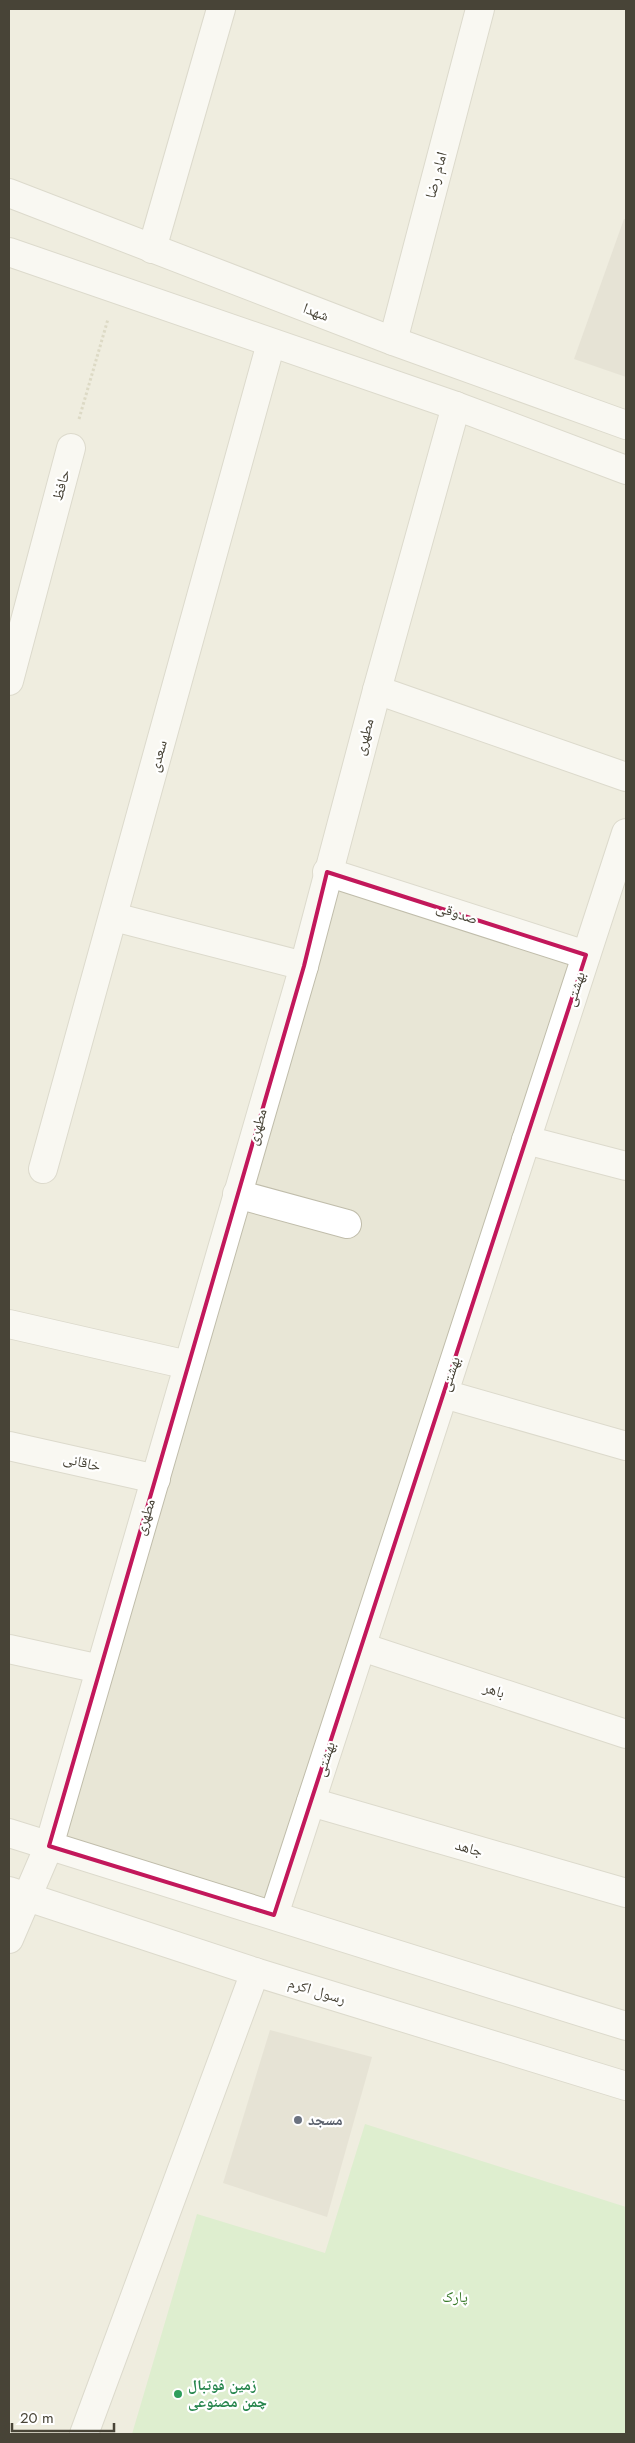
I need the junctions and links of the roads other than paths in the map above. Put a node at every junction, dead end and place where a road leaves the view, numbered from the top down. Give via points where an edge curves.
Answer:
1 (220, 9) edge
2 (480, 9) edge
3 (9, 193) edge
4 (152, 249) junction
5 (9, 252) edge
6 (393, 341) junction
7 (271, 343) junction
8 (456, 406) junction
9 (626, 424) edge
10 (71, 448) road end
11 (626, 470) edge
12 (9, 682) edge
13 (377, 690) junction
14 (626, 777) edge
15 (626, 833) edge
16 (327, 872) junction
17 (114, 917) junction
18 (586, 955) junction
19 (304, 966) junction
20 (526, 1140) junction
21 (626, 1166) edge
22 (43, 1169) dead end
23 (237, 1194) junction
24 (347, 1224) dead end
25 (9, 1324) edge
26 (188, 1365) junction
27 (444, 1394) junction
28 (9, 1446) edge
29 (626, 1446) edge
30 (156, 1479) junction
31 (362, 1647) junction
32 (9, 1649) edge
33 (100, 1669) junction
34 (626, 1734) edge
35 (311, 1802) junction
36 (9, 1833) edge
37 (50, 1846) junction
38 (18, 1894) edge
39 (626, 1894) edge
40 (274, 1915) junction
41 (9, 1939) edge
42 (255, 1972) junction
43 (626, 2026) edge
44 (626, 2086) edge
45 (84, 2434) edge

1 - 4 street
2 - 6 street, امام رضا
3 - 4 street, شهدا
4 - 6 street, شهدا
5 - 7 street
6 - 9 street, شهدا
7 - 8 street
7 - 17 street, سعدی
8 - 11 street
8 - 13 street, مطهری
10 - 12 street, حافظ
13 - 14 street
13 - 16 street, مطهری
15 - 18 street, بهشتی
16 - 18 street, صدوقی
16 - 19 street, مطهری
17 - 19 street
17 - 22 street, سعدی
18 - 20 street, بهشتی
19 - 23 street, مطهری
20 - 21 street
20 - 27 street, بهشتی
23 - 24 street
23 - 26 street, مطهری
25 - 26 street
26 - 30 street, مطهری
27 - 29 street
27 - 31 street, بهشتی
28 - 30 street, خاقانی
30 - 33 street, مطهری
31 - 34 street, باهر
31 - 35 street, بهشتی
32 - 33 street
33 - 37 street, مطهری
35 - 39 street, جاهد
35 - 40 street, بهشتی
36 - 37 street
37 - 38 street, مطهری
37 - 40 street
38 - 41 street, مطهری
38 - 42 street, رسول اکرم
40 - 43 street
42 - 44 street, رسول اکرم
42 - 45 street

